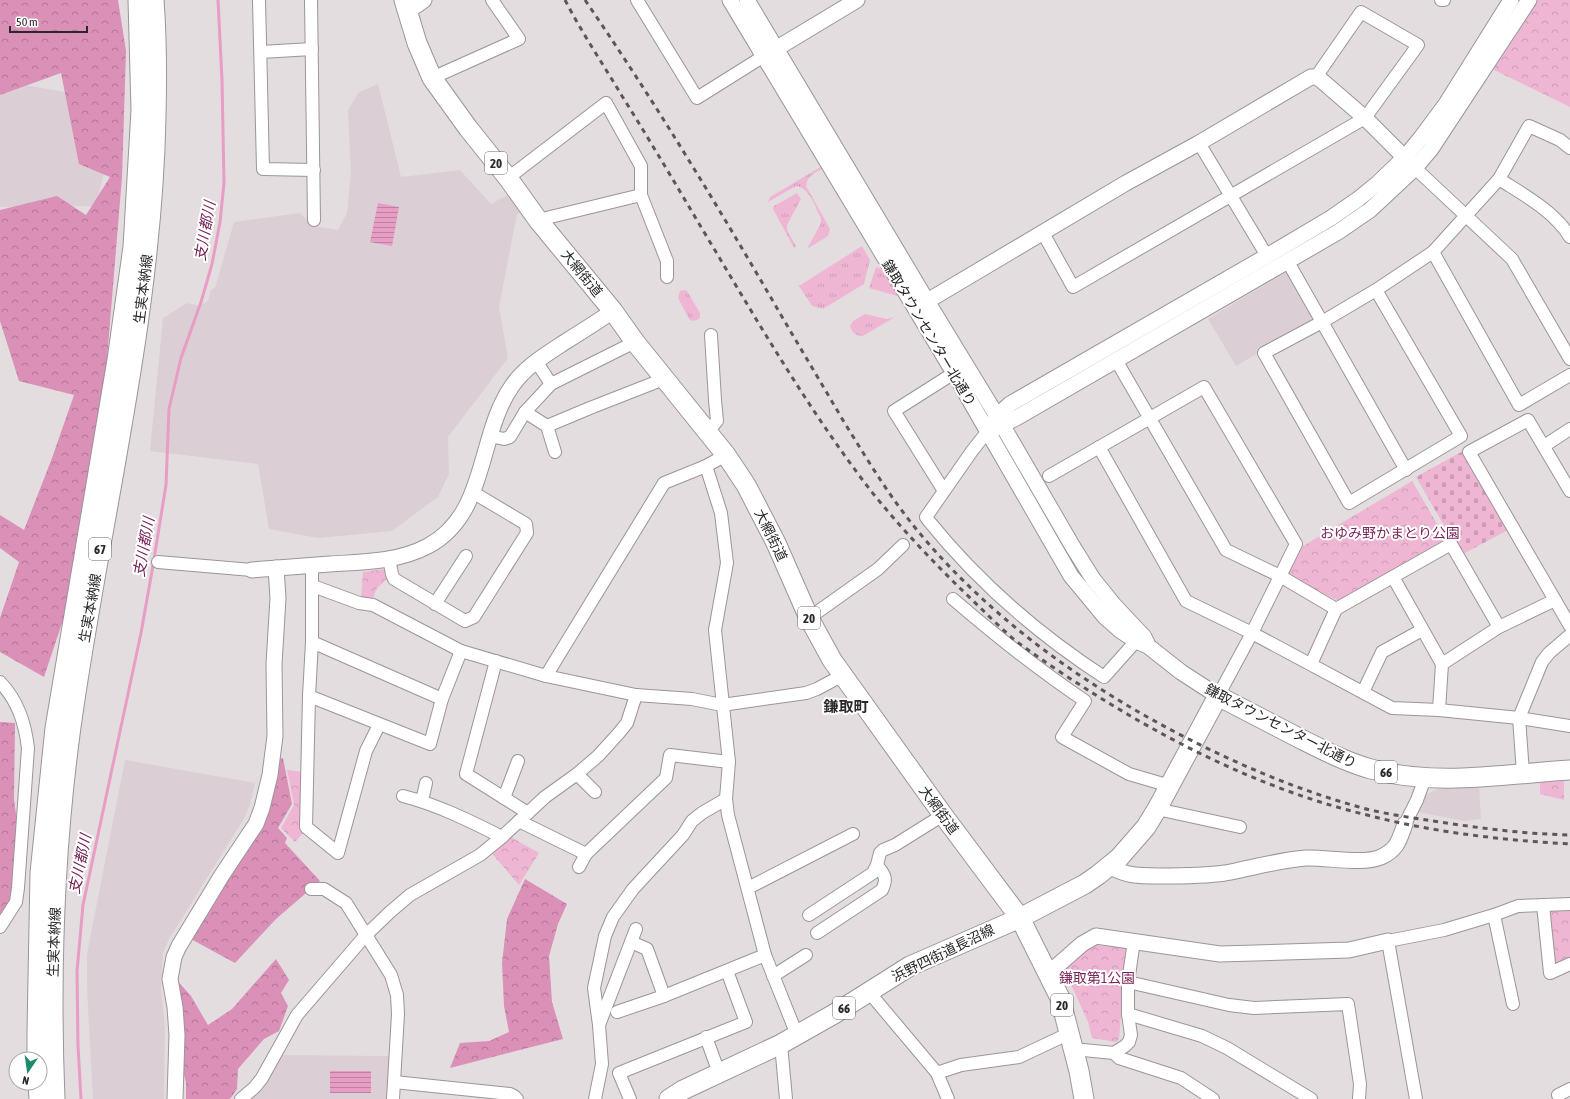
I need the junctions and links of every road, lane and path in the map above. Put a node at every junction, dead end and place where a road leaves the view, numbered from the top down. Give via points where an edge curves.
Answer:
1 (138, 0) edge
2 (154, 0) edge
3 (258, 0) edge
4 (311, 0) edge
5 (424, 0) edge
6 (492, 0) edge
7 (637, 0) edge
8 (730, 0) edge
9 (747, 0) edge
10 (1511, 0) edge
11 (1529, 0) edge
12 (850, 2) edge
13 (406, 6) edge
14 (312, 48) junction
15 (260, 52) junction
16 (771, 53) junction
17 (1472, 75) junction
18 (1316, 77) junction
19 (432, 78) junction
20 (1365, 118) junction
21 (1199, 143) junction
22 (1570, 148) edge
23 (1410, 163) junction
24 (314, 170) junction
25 (508, 178) junction
26 (1499, 179) junction
27 (641, 195) junction
28 (1230, 197) junction
29 (1466, 216) junction
30 (314, 220) dead end
31 (538, 220) junction
32 (1044, 233) junction
33 (1570, 237) edge
34 (1433, 252) junction
35 (1267, 256) junction
36 (1288, 262) junction
37 (667, 277) dead end
38 (1376, 290) junction
39 (921, 305) junction
40 (613, 311) junction
41 (1322, 322) junction
42 (711, 335) dead end
43 (635, 342) junction
44 (1570, 359) edge
45 (1116, 360) junction
46 (536, 361) junction
47 (954, 373) junction
48 (1570, 375) edge
49 (664, 379) junction
50 (551, 384) junction
51 (525, 412) junction
52 (1149, 418) junction
53 (1000, 421) junction
54 (547, 426) junction
55 (1570, 429) edge
56 (707, 432) junction
57 (987, 432) junction
58 (490, 436) junction
59 (1544, 446) junction
60 (1099, 447) junction
61 (555, 452) dead end
62 (726, 455) junction
63 (706, 466) junction
64 (1406, 470) junction
65 (1049, 476) dead end
66 (944, 491) junction
67 (1570, 491) edge
68 (474, 493) junction
69 (903, 545) dead end
70 (466, 556) dead end
71 (389, 559) junction
72 (158, 562) dead end
73 (312, 565) junction
74 (276, 568) junction
75 (252, 570) joint
76 (1280, 576) junction
77 (1393, 577) junction
78 (313, 586) junction
79 (954, 599) dead end
80 (1555, 600) junction
81 (435, 604) junction
82 (1336, 609) junction
83 (809, 618) junction
84 (1570, 626) edge
85 (1499, 627) junction
86 (1422, 630) junction
87 (1252, 633) junction
88 (1570, 635) edge
89 (312, 642) junction
90 (1142, 644) junction
91 (461, 651) junction
92 (496, 661) junction
93 (1310, 664) junction
94 (1442, 664) junction
95 (843, 675) junction
96 (546, 676) junction
97 (0, 682) edge
98 (1363, 692) junction
99 (636, 695) junction
100 (309, 696) junction
101 (1218, 696) junction
102 (442, 699) junction
103 (722, 705) junction
104 (1439, 710) junction
105 (1519, 718) junction
106 (379, 725) junction
107 (1570, 726) edge
108 (518, 761) dead end
109 (729, 762) junction
110 (1570, 770) edge
111 (1523, 773) junction
112 (578, 774) junction
113 (1425, 778) junction
114 (426, 783) dead end
115 (1170, 786) junction
116 (595, 792) dead end
117 (403, 796) dead end
118 (504, 798) junction
119 (726, 799) junction
120 (422, 802) junction
121 (1157, 808) junction
122 (943, 816) junction
123 (524, 817) junction
124 (1405, 824) joint
125 (1240, 827) dead end
126 (853, 834) dead end
127 (502, 837) junction
128 (586, 854) junction
129 (877, 865) junction
130 (1109, 866) junction
131 (579, 868) dead end
132 (748, 888) junction
133 (311, 889) dead end
134 (1570, 904) edge
135 (1543, 905) junction
136 (809, 915) dead end
137 (1494, 915) junction
138 (1020, 918) junction
139 (0, 927) edge
140 (636, 929) dead end
141 (817, 933) dead end
142 (365, 936) junction
143 (1134, 941) junction
144 (1388, 941) junction
145 (631, 942) junction
146 (765, 955) junction
147 (806, 955) dead end
148 (1570, 964) edge
149 (726, 971) junction
150 (1048, 973) junction
151 (773, 976) junction
152 (1128, 982) junction
153 (868, 991) junction
154 (664, 996) junction
155 (1513, 1004) dead end
156 (616, 1012) dead end
157 (1128, 1014) junction
158 (599, 1026) junction
159 (706, 1037) junction
160 (789, 1040) junction
161 (1072, 1041) junction
162 (38, 1051) edge
163 (1114, 1053) junction
164 (719, 1073) junction
165 (937, 1073) junction
166 (394, 1082) junction
167 (1570, 1088) edge
168 (1558, 1095) dead end
169 (55, 1099) edge
170 (175, 1099) edge
171 (241, 1099) edge
172 (393, 1099) edge
173 (517, 1099) edge
174 (595, 1099) edge
175 (630, 1099) edge
176 (669, 1099) edge
177 (786, 1099) edge
178 (948, 1099) edge
179 (1084, 1099) edge
180 (1213, 1099) edge
181 (1311, 1099) edge
182 (1359, 1099) edge
183 (1416, 1099) edge

1 - 162 main road, 生実本納線 / 67 via 141,110 133,247 117,360 54,728 40,873
2 - 169 main road, 生実本納線 / 67 via 157,77 150,231 128,394 71,728 57,850 52,984
3 - 15 street
4 - 14 street
5 - 13 street
6 - 19 street via 519,39
7 - 16 street via 697,98
8 - 16 street, 鎌取タウンセンター北通り
9 - 16 street, 鎌取タウンセンター北通り
10 - 17 street
11 - 17 street via 1511,28
12 - 16 street
13 - 19 main road, 大網街道 / 20 via 417,43
14 - 15 street
14 - 24 street
15 - 24 street via 263,169
16 - 39 street, 鎌取タウンセンター北通り
17 - 23 street via 1431,149
18 - 20 street
18 - 20 street via 1361,12 1418,45
18 - 21 street via 1306,78
19 - 25 main road, 大網街道 / 20
20 - 23 street
20 - 28 street
21 - 28 street
21 - 32 street via 1126,183
22 - 26 street via 1560,140 1529,126
23 - 29 street
23 - 35 street via 1331,218
23 - 36 street via 1370,210
24 - 30 street
25 - 27 street via 606,103 641,166
25 - 31 main road, 大網街道 / 20
26 - 29 street
26 - 33 street via 1544,209
27 - 31 street
27 - 37 street via 667,261
28 - 32 street via 1073,287
28 - 35 street
29 - 34 street
29 - 44 street via 1512,259
31 - 40 main road, 大網街道 / 20
32 - 39 street
34 - 38 street
34 - 48 street via 1519,405
35 - 53 street via 1010,404
36 - 41 street
36 - 45 street
38 - 41 street
38 - 64 street via 1461,436
39 - 47 street, 鎌取タウンセンター北通り
39 - 53 street, 鎌取タウンセンター北通り
40 - 43 main road, 大網街道 / 20
40 - 46 street
41 - 64 street
41 - 64 street via 1264,353 1349,502
42 - 56 street via 717,421
43 - 49 main road, 大網街道 / 20
43 - 50 street
45 - 52 street
45 - 53 street
46 - 50 street
46 - 58 street via 520,375 504,398
47 - 57 street, 鎌取タウンセンター北通り
47 - 66 street via 894,410
49 - 54 street
49 - 56 main road, 大網街道 / 20
50 - 51 street
51 - 54 street
51 - 58 street via 510,436 504,439
52 - 60 street
52 - 76 street via 1226,550
52 - 76 street via 1204,387 1296,544
53 - 57 street
53 - 90 street, 鎌取タウンセンター北通り via 1085,566 1114,605 1144,637
54 - 61 street
55 - 59 street
56 - 62 main road, 大網街道 / 20
57 - 66 street
57 - 90 street, 鎌取タウンセンター北通り via 1071,576 1105,617
58 - 68 street
59 - 67 street
59 - 80 street via 1528,420 1469,452
60 - 65 street
60 - 87 street via 1186,601
62 - 63 street
62 - 83 main road, 大網街道 / 20 via 746,485 769,530
63 - 96 street via 664,483
63 - 103 street via 721,513 727,563 715,630
66 - 90 street via 926,517 928,520 951,549 984,582 1058,646 1104,677
68 - 71 street via 462,514 442,536 429,546
68 - 81 street via 526,524 527,533 474,618 465,621
69 - 83 street via 878,568
70 - 81 street
71 - 73 street
71 - 81 street via 394,579
72 - 75 street
73 - 74 street
73 - 78 street
74 - 75 street
74 - 170 street via 278,598 274,664 275,736 270,775 256,824 174,956 170,979 177,1035
76 - 82 street
76 - 87 street
77 - 82 street
77 - 85 street via 1450,544
77 - 86 street
78 - 89 street
78 - 91 street via 359,603 373,605
79 - 115 street via 1003,642 1085,701 1062,737 1129,774
80 - 84 street
80 - 85 street
82 - 93 street
83 - 95 main road, 大網街道 / 20
85 - 94 street
86 - 94 street
86 - 98 street via 1382,652
87 - 93 street
87 - 101 street
88 - 105 street via 1548,653 1542,662
89 - 100 street
89 - 102 street
90 - 101 street, 鎌取タウンセンター北通り
91 - 92 street
91 - 102 street
92 - 96 street
92 - 118 street via 466,774
93 - 98 street
94 - 104 street
95 - 103 street via 806,693
95 - 122 main road, 大網街道 / 20
96 - 99 street
97 - 139 street via 18,708 25,727 28,748 16,902
98 - 104 street via 1392,708
99 - 103 street via 692,699
99 - 112 street via 627,722 598,756
100 - 106 street
100 - 106 street via 306,827 338,853 366,751
101 - 113 main road, 鎌取タウンセンター北通り / 66 via 1342,759 1372,770
101 - 115 main road, 66
102 - 106 street via 430,744
103 - 109 street
104 - 105 street
105 - 107 street
105 - 111 street
108 - 118 street
109 - 119 street
109 - 128 street via 670,755 666,778
110 - 111 main road, 鎌取タウンセンター北通り / 66
111 - 113 main road, 鎌取タウンセンター北通り / 66
112 - 116 street
112 - 123 street
113 - 124 street
114 - 120 street
115 - 121 main road, 66
117 - 120 street
118 - 123 street
119 - 132 street
119 - 158 street via 692,821 683,835 612,917 605,936 594,988
120 - 127 street via 464,818
121 - 125 street
121 - 130 main road, 浜野四街道長沼線 / 66 via 1136,840
122 - 129 street via 883,850
122 - 138 main road, 大網街道 / 20
123 - 127 street
123 - 128 street
124 - 130 street via 1396,847 1380,858 1369,860 1294,859 1224,873 1172,876 1134,876 1121,873
126 - 132 street
127 - 142 street via 480,855 410,895
128 - 131 street
129 - 136 street via 873,873
129 - 141 street via 885,877 882,890
130 - 138 main road, 浜野四街道長沼線 / 66 via 1085,884
132 - 146 street
133 - 142 street via 324,889 346,903
134 - 135 street
135 - 137 street via 1518,906
135 - 148 street via 1550,974
137 - 144 street via 1444,930
137 - 155 street
138 - 150 main road, 大網街道 / 20
138 - 153 main road, 浜野四街道長沼線 / 66 via 910,966
140 - 145 street
142 - 166 street via 391,975 397,995
142 - 171 street via 297,1015 262,1078
143 - 144 street via 1220,954 1349,950
143 - 150 street via 1096,936 1082,944
143 - 152 street
144 - 183 street
145 - 154 street via 647,948
145 - 158 street
146 - 149 street
146 - 151 street
147 - 151 street
149 - 154 street
149 - 159 street via 746,1022
150 - 161 main road, 大網街道 / 20 via 1060,998
151 - 160 street
152 - 157 street
152 - 182 street via 1229,1005 1254,1008 1348,1004 1360,1084
153 - 160 main road, 浜野四街道長沼線 / 66
153 - 165 street
154 - 156 street
157 - 163 street via 1131,1035 1129,1042
157 - 181 street via 1202,1036 1227,1048
158 - 174 street via 602,1064
159 - 164 street
159 - 175 street via 619,1073
160 - 164 main road, 浜野四街道長沼線 / 66
160 - 177 street
161 - 163 street
161 - 165 street via 1019,1057 961,1065
161 - 179 main road, 大網街道 / 20
163 - 180 street via 1119,1058 1181,1078
164 - 176 main road, 浜野四街道長沼線 / 66
165 - 178 street
166 - 172 street
166 - 173 street via 510,1094
167 - 168 street

